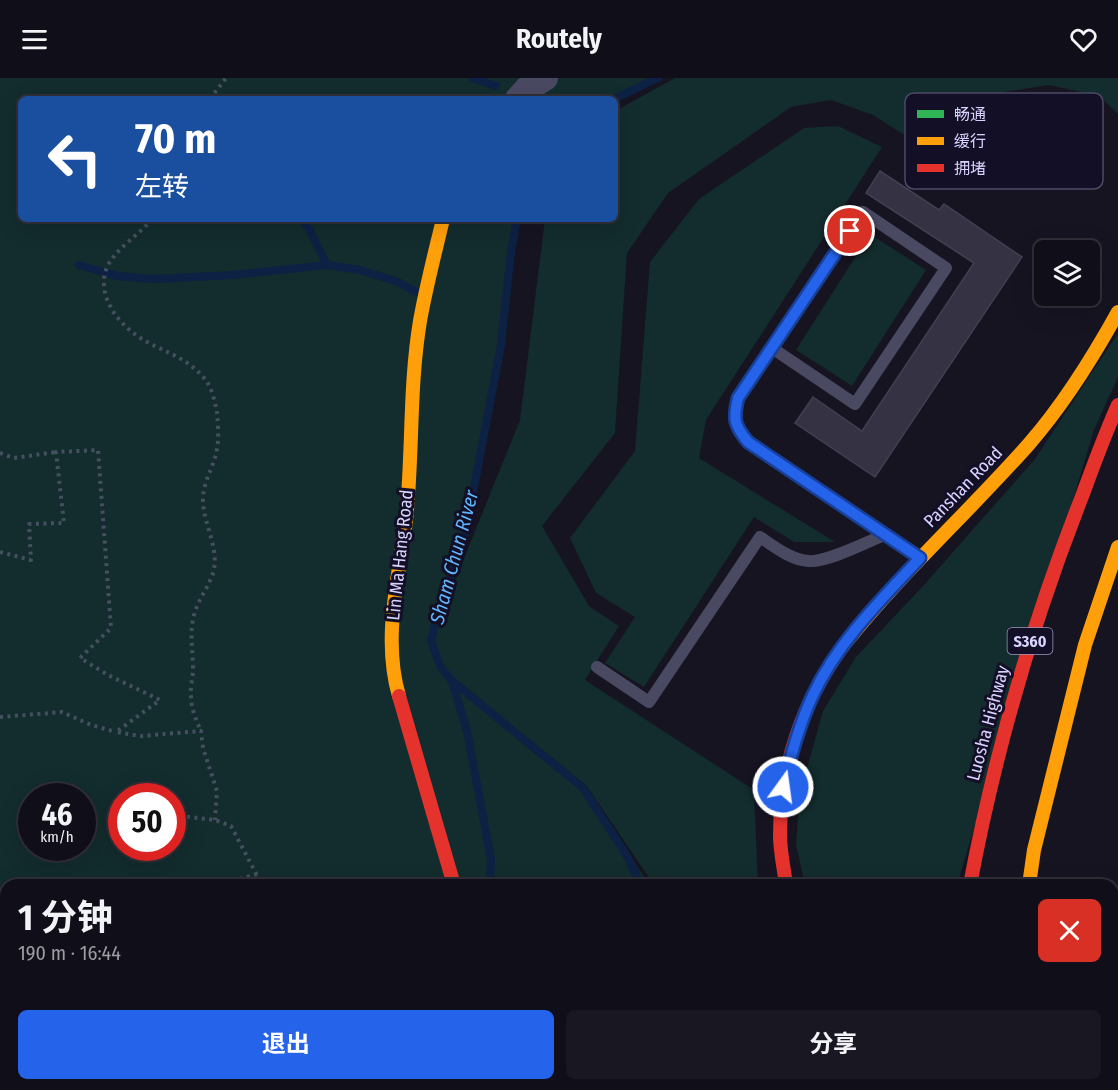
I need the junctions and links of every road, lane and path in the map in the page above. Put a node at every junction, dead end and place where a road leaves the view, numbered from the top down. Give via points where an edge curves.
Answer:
1 (226, 78) edge
2 (545, 78) edge
3 (212, 96) edge
4 (521, 96) edge
5 (149, 222) edge
6 (442, 222) edge
7 (1118, 312) edge
8 (772, 348) junction
9 (1118, 405) edge
10 (56, 452) junction
11 (0, 453) edge
12 (884, 535) junction
13 (1118, 547) edge
14 (0, 552) edge
15 (920, 558) junction
16 (597, 667) dead end
17 (0, 717) edge
18 (201, 731) junction
19 (116, 732) junction
20 (186, 817) edge
21 (215, 820) junction
22 (257, 874) junction
23 (239, 879) edge
24 (259, 879) edge
25 (454, 879) edge
26 (785, 879) edge
27 (971, 879) edge
28 (1030, 879) edge

1 - 3 path
2 - 4 street
5 - 18 path via 108,265 103,282 107,302 119,320 136,335 190,364 206,380 215,400 217,450 202,500 214,555 213,573 190,635 191,697
6 - 25 main road, Lin Ma Hang Road via 420,321 406,520 393,600 392,655 393,676
7 - 15 main road, Panshan Road via 1104,339 1030,443
8 - 8 lane via 862,212 946,268 855,404
8 - 12 lane via 738,398 736,427 748,442
9 - 27 main road, Luosha Highway / S360 via 1065,540 1012,698 991,777
10 - 11 path via 14,459
10 - 14 path via 64,523 29,524 31,560
10 - 19 path via 98,450 111,628 80,658 160,700
12 - 15 lane
12 - 16 lane via 811,562 797,559 760,537 649,702
13 - 28 main road via 1085,645
15 - 26 main road, Panshan Road via 840,649 813,694 794,742 783,787 780,835
17 - 19 path via 62,712
18 - 19 path via 141,736
18 - 21 path via 217,791
20 - 21 path
21 - 22 path via 231,826
22 - 23 path
22 - 24 path

